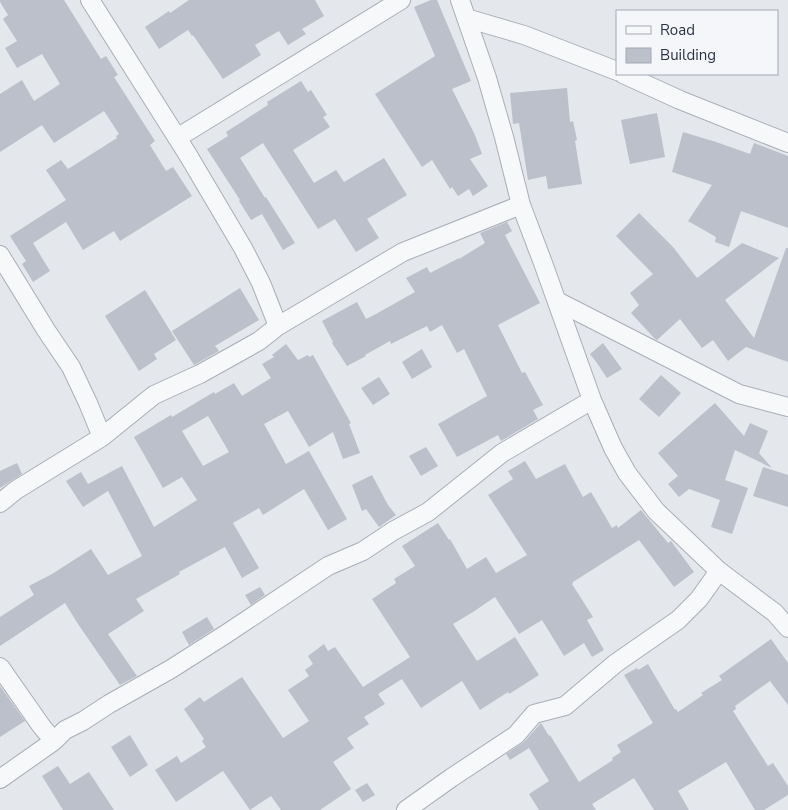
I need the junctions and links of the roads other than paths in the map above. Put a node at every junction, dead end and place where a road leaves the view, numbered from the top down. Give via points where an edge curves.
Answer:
1 (90, 0) edge
2 (401, 0) edge
3 (460, 0) edge
4 (466, 18) junction
5 (616, 71) edge
6 (625, 75) edge
7 (177, 138) junction
8 (788, 143) edge
9 (522, 205) junction
10 (0, 255) edge
11 (557, 301) junction
12 (278, 326) junction
13 (592, 400) junction
14 (788, 407) edge
15 (102, 437) junction
16 (0, 503) edge
17 (719, 571) junction
18 (788, 628) edge
19 (0, 667) edge
20 (54, 741) junction
21 (0, 779) edge
22 (406, 810) edge

1 - 7 street
2 - 7 street
3 - 4 street
4 - 5 street via 524,35
4 - 9 street via 492,95
6 - 8 street
7 - 12 street via 243,248
9 - 11 street
9 - 12 street via 404,252
10 - 15 street via 71,367
11 - 13 street
11 - 14 street via 738,394
12 - 15 street via 259,341 200,374 154,394
13 - 17 street via 627,473 656,511
13 - 20 street via 502,453 428,512 363,551 328,566 171,669 65,730
15 - 16 street
17 - 18 street via 775,613
17 - 22 street via 699,599 678,620 616,663 565,706 534,714 516,735
19 - 20 street
20 - 21 street

